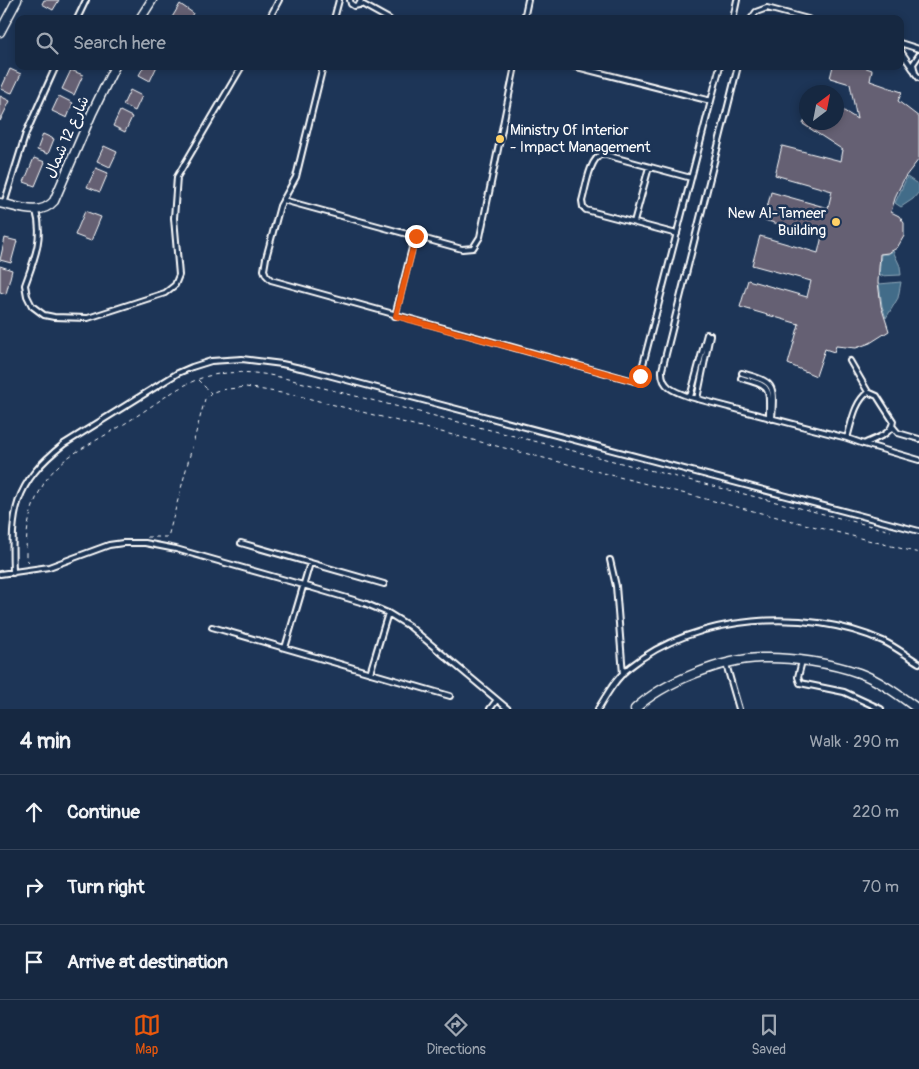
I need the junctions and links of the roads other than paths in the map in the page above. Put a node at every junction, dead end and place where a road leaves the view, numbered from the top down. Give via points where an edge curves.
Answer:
1 (17, 0) edge
2 (86, 0) edge
3 (152, 0) edge
4 (279, 0) edge
5 (339, 0) edge
6 (350, 0) edge
7 (528, 0) edge
8 (736, 0) edge
9 (361, 2) edge
10 (79, 15) edge
11 (143, 15) edge
12 (271, 15) edge
13 (335, 15) edge
14 (382, 15) edge
15 (525, 15) edge
16 (734, 15) edge
17 (754, 15) edge
18 (793, 15) edge
19 (0, 32) edge
20 (904, 44) edge
21 (919, 49) edge
22 (919, 55) edge
23 (904, 56) edge
24 (913, 69) junction
25 (54, 70) edge
26 (113, 70) edge
27 (240, 70) edge
28 (322, 70) edge
29 (514, 70) edge
30 (588, 70) edge
31 (719, 70) edge
32 (737, 70) edge
33 (919, 78) edge
34 (711, 102) junction
35 (649, 167) junction
36 (691, 178) junction
37 (283, 200) junction
38 (2, 203) edge
39 (36, 211) junction
40 (634, 222) junction
41 (677, 234) junction
42 (416, 236) junction
43 (396, 316) junction
44 (850, 361) dead end
45 (741, 375) dead end
46 (868, 392) junction
47 (690, 397) junction
48 (696, 398) junction
49 (770, 418) junction
50 (893, 427) junction
51 (847, 438) junction
52 (919, 439) edge
53 (864, 444) junction
54 (919, 460) edge
55 (919, 531) edge
56 (241, 543) dead end
57 (610, 560) dead end
58 (310, 563) junction
59 (13, 573) junction
60 (0, 574) edge
61 (384, 584) dead end
62 (303, 585) junction
63 (388, 613) junction
64 (212, 627) dead end
65 (285, 648) junction
66 (802, 661) junction
67 (919, 663) edge
68 (726, 664) junction
69 (370, 673) junction
70 (623, 674) junction
71 (450, 696) dead end
72 (496, 701) junction
73 (878, 708) edge
74 (490, 709) edge
75 (508, 709) edge
76 (598, 709) edge
77 (635, 709) edge
78 (739, 709) edge
79 (918, 709) edge

1 - 19 street
2 - 10 lane
3 - 11 street
4 - 12 lane
5 - 13 lane
6 - 9 lane via 354,6
7 - 15 lane
8 - 16 lane
9 - 14 lane
17 - 18 lane via 768,8
20 - 21 lane
22 - 24 lane
23 - 24 lane
24 - 33 lane
25 - 38 lane via 26,134
26 - 39 street, شارع 12 شمال via 54,201
27 - 39 lane via 177,177 174,218 179,276 166,293 88,318 44,315 32,306 25,285 38,245
28 - 37 lane via 296,177
29 - 42 lane via 479,241 468,250
30 - 34 lane
31 - 34 lane
32 - 47 lane via 662,370 661,377 668,387
34 - 36 lane
35 - 36 lane
35 - 40 lane
35 - 40 lane via 602,154 592,163 582,204 586,210
36 - 41 lane
37 - 42 lane
37 - 43 lane via 264,265 266,276 277,283
38 - 39 street
40 - 41 lane
41 - 43 lane via 640,376 636,381
42 - 43 lane
44 - 46 lane
45 - 49 lane via 768,389
46 - 50 lane via 877,396 893,421
46 - 51 lane via 857,405
47 - 48 lane
47 - 48 lane via 708,334
48 - 49 lane
49 - 51 lane
50 - 52 lane via 898,433
50 - 53 lane
51 - 53 lane
53 - 54 lane
55 - 59 lane via 305,369 261,361 226,360 211,361 178,373 64,444 46,459 26,484 16,506 12,534
56 - 58 lane
57 - 70 lane via 616,586
58 - 61 lane
58 - 62 lane
59 - 60 lane
59 - 62 lane via 48,567 109,545 145,543
62 - 63 lane
62 - 65 lane
63 - 69 lane
63 - 72 lane via 431,643
64 - 65 lane
65 - 69 lane
66 - 68 street via 760,658
66 - 73 lane via 798,677 800,683 844,692
66 - 79 street via 861,674
67 - 70 lane via 884,642 823,624 791,620 751,621 685,636 654,651
68 - 77 street via 673,683
68 - 78 lane
69 - 71 lane
70 - 76 lane
72 - 74 lane
72 - 75 lane

